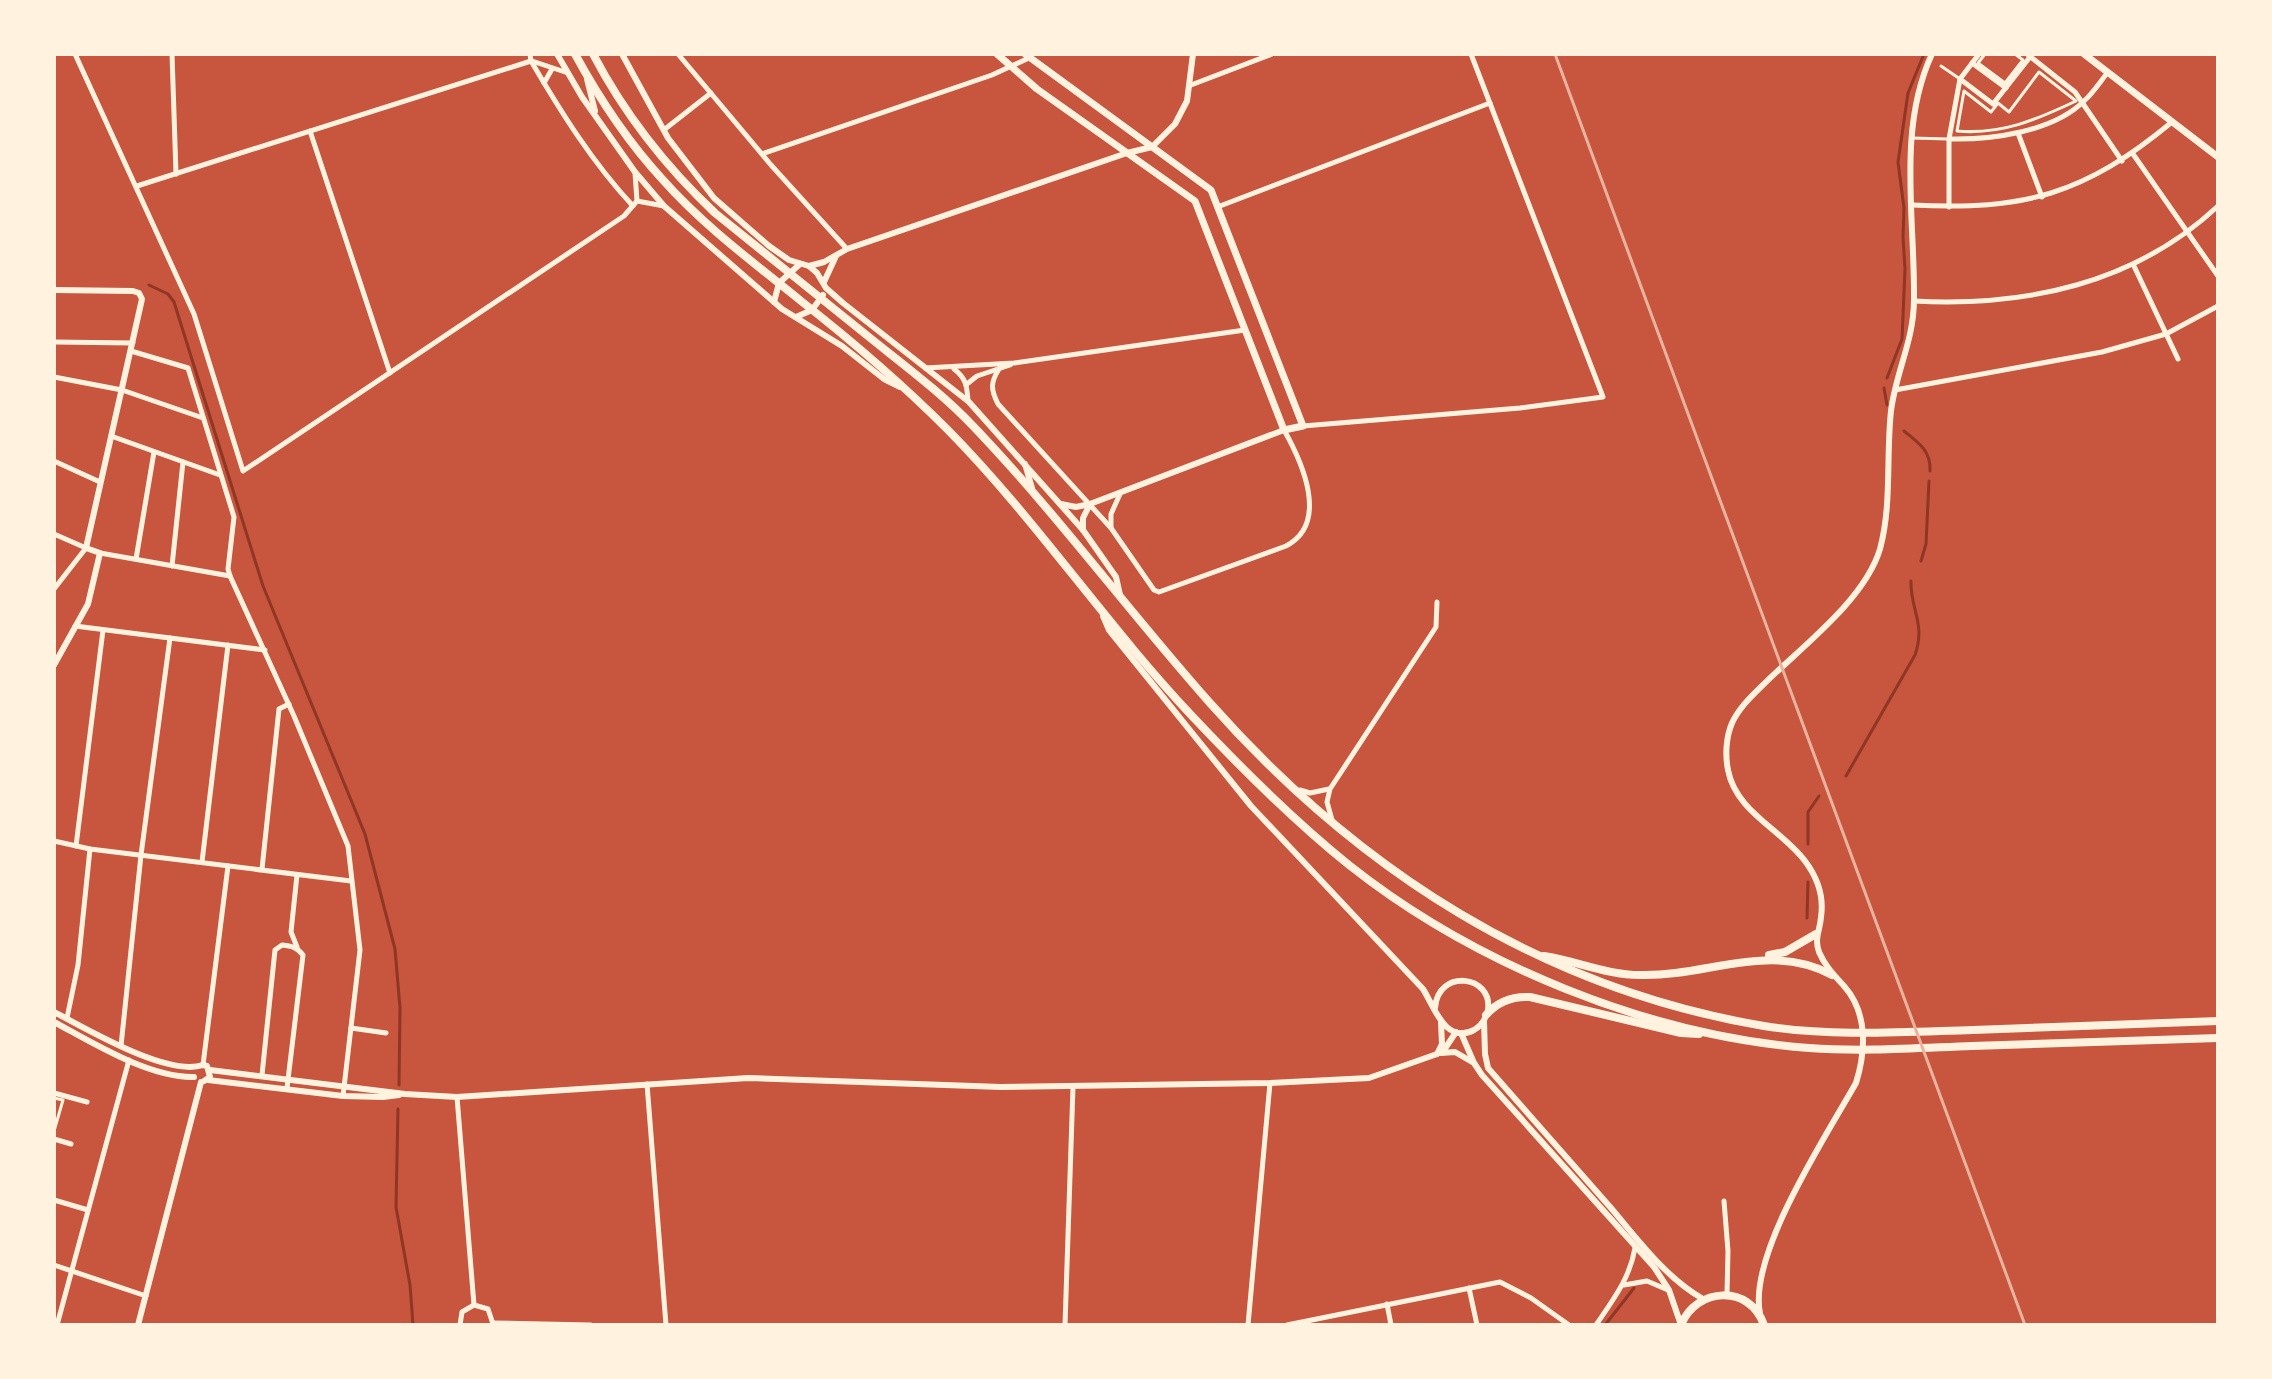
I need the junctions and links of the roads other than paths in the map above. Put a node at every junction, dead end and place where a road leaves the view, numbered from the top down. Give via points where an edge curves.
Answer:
1 (75, 54) edge
2 (172, 54) edge
3 (557, 54) edge
4 (575, 54) edge
5 (593, 54) edge
6 (622, 54) edge
7 (678, 54) edge
8 (997, 54) edge
9 (1193, 54) edge
10 (1272, 54) edge
11 (1471, 54) edge
12 (1932, 54) edge
13 (1982, 54) edge
14 (2015, 54) edge
15 (2084, 54) edge
16 (1029, 55) edge
17 (2029, 55) edge
18 (530, 57) edge
19 (1972, 63) junction
20 (1941, 66) dead end
21 (1011, 67) junction
22 (552, 69) junction
23 (2108, 72) junction
24 (568, 73) junction
25 (586, 73) junction
26 (1960, 79) junction
27 (544, 83) junction
28 (1191, 85) junction
29 (2006, 88) junction
30 (711, 93) junction
31 (1490, 103) junction
32 (2083, 103) junction
33 (597, 118) junction
34 (2172, 122) junction
35 (665, 129) junction
36 (310, 131) junction
37 (1957, 131) joint
38 (2018, 133) junction
39 (1912, 138) junction
40 (1949, 139) junction
41 (1152, 147) junction
42 (1127, 153) junction
43 (762, 154) junction
44 (2133, 154) junction
45 (2218, 157) edge
46 (2122, 161) junction
47 (635, 172) junction
48 (176, 174) junction
49 (137, 186) junction
50 (2042, 197) junction
51 (635, 204) junction
52 (1912, 205) junction
53 (664, 206) junction
54 (1220, 206) junction
55 (2218, 206) edge
56 (1949, 207) junction
57 (1201, 213) junction
58 (2186, 232) junction
59 (743, 235) junction
60 (763, 242) junction
61 (847, 249) junction
62 (836, 256) junction
63 (800, 264) junction
64 (2133, 264) junction
65 (809, 266) junction
66 (788, 272) junction
67 (2218, 276) edge
68 (779, 283) junction
69 (825, 285) junction
70 (54, 290) edge
71 (822, 299) junction
72 (1914, 301) junction
73 (774, 302) junction
74 (2218, 306) edge
75 (812, 310) junction
76 (796, 317) junction
77 (1264, 323) junction
78 (1245, 330) junction
79 (2166, 334) junction
80 (54, 342) edge
81 (133, 343) junction
82 (131, 351) junction
83 (2178, 359) dead end
84 (1014, 363) junction
85 (925, 368) junction
86 (953, 368) junction
87 (999, 369) junction
88 (390, 373) junction
89 (54, 377) edge
90 (967, 384) junction
91 (122, 390) junction
92 (1895, 390) junction
93 (909, 392) junction
94 (969, 402) junction
95 (203, 419) junction
96 (1303, 426) junction
97 (1284, 430) junction
98 (111, 436) junction
99 (154, 452) junction
100 (54, 461) edge
101 (183, 462) junction
102 (1024, 462) junction
103 (220, 475) junction
104 (100, 482) junction
105 (1033, 492) junction
106 (1120, 494) junction
107 (1058, 502) junction
108 (1090, 504) junction
109 (1111, 528) junction
110 (1083, 530) junction
111 (54, 534) edge
112 (86, 548) junction
113 (100, 553) junction
114 (136, 559) junction
115 (172, 566) junction
116 (230, 576) junction
117 (54, 589) edge
118 (1122, 601) junction
119 (1437, 602) dead end
120 (1098, 606) junction
121 (75, 626) junction
122 (103, 630) junction
123 (170, 638) junction
124 (228, 645) junction
125 (265, 650) junction
126 (56, 654) edge
127 (54, 665) edge
128 (289, 704) junction
129 (1291, 787) junction
130 (1330, 789) junction
131 (1334, 824) junction
132 (54, 841) edge
133 (76, 846) junction
134 (90, 849) junction
135 (141, 855) junction
136 (202, 862) junction
137 (228, 866) junction
138 (262, 869) junction
139 (297, 875) junction
140 (351, 881) junction
141 (291, 932) junction
142 (1816, 934) junction
143 (282, 945) junction
144 (298, 948) junction
145 (1535, 955) junction
146 (1757, 960) junction
147 (1832, 975) junction
148 (1435, 1008) junction
149 (54, 1012) edge
150 (67, 1018) junction
151 (1485, 1018) junction
152 (2218, 1021) edge
153 (54, 1023) edge
154 (1441, 1023) junction
155 (351, 1028) junction
156 (1458, 1032) junction
157 (386, 1033) dead end
158 (1717, 1034) junction
159 (2218, 1038) edge
160 (121, 1046) junction
161 (1437, 1054) junction
162 (129, 1059) junction
163 (1474, 1063) junction
164 (199, 1066) junction
165 (210, 1070) junction
166 (262, 1075) junction
167 (289, 1078) junction
168 (201, 1079) junction
169 (1270, 1083) junction
170 (647, 1084) junction
171 (344, 1085) junction
172 (1073, 1087) junction
173 (287, 1088) junction
174 (405, 1094) junction
175 (54, 1096) edge
176 (343, 1096) junction
177 (457, 1097) junction
178 (87, 1102) dead end
179 (54, 1131) edge
180 (54, 1139) edge
181 (71, 1144) dead end
182 (54, 1200) edge
183 (1724, 1201) dead end
184 (88, 1210) junction
185 (1635, 1248) junction
186 (54, 1265) edge
187 (72, 1270) junction
188 (1623, 1285) junction
189 (1469, 1288) junction
190 (1669, 1290) junction
191 (1727, 1294) junction
192 (146, 1296) junction
193 (1703, 1299) junction
194 (1387, 1304) junction
195 (474, 1305) junction
196 (1762, 1322) edge
197 (1302, 1323) edge
198 (493, 1324) edge
199 (55, 1325) edge
200 (138, 1325) edge
201 (460, 1325) edge
202 (591, 1325) edge
203 (666, 1325) edge
204 (1065, 1325) edge
205 (1248, 1325) edge
206 (1287, 1325) edge
207 (1391, 1325) edge
208 (1477, 1325) edge
209 (1569, 1325) edge
210 (1596, 1325) edge
211 (1681, 1325) edge

1 - 49 street
2 - 48 street
3 - 24 street
4 - 25 highway
5 - 59 highway via 658,154 696,196
6 - 35 street
7 - 30 street
8 - 21 main road
9 - 28 street
10 - 28 street
11 - 31 street
12 - 39 street via 1917,95
13 - 14 street via 1978,63 2005,83 2023,60
13 - 19 street
15 - 23 main road
16 - 21 street
16 - 41 main road
17 - 29 street
17 - 32 street
18 - 22 street
18 - 27 street
18 - 36 street
19 - 26 street
19 - 29 street
20 - 26 street
21 - 42 main road
21 - 43 street
22 - 24 street
22 - 27 street
23 - 32 street
23 - 34 main road
24 - 33 street
25 - 33 street
25 - 68 highway via 600,101 662,179
26 - 29 street via 1993,104
26 - 40 street
27 - 51 street via 594,161
28 - 41 street via 1175,124
30 - 35 street
30 - 43 street
31 - 54 street
31 - 96 street via 1603,397
32 - 38 street
32 - 46 street
33 - 47 street
34 - 44 street
34 - 45 main road
35 - 60 street via 714,198
36 - 48 street
36 - 88 street
37 - 37 street via 1964,91 1991,112 1998,103 2009,112 2039,72 2076,101 2018,126 1994,132
38 - 40 street
38 - 50 street
39 - 40 street
39 - 52 street
40 - 56 street
41 - 42 street
41 - 54 main road via 1211,190
42 - 57 main road via 1195,201
42 - 61 street
43 - 61 street
44 - 46 street
44 - 58 street
46 - 50 street
47 - 51 street
47 - 53 street
48 - 49 street
49 - 88 street via 194,314 243,471
50 - 56 street
51 - 53 street
51 - 88 street
52 - 56 street
52 - 72 street
53 - 73 street
54 - 57 main road
54 - 77 main road
55 - 58 street
57 - 78 main road
58 - 64 street
58 - 67 street
59 - 60 street
59 - 66 highway
60 - 63 street
61 - 62 street
62 - 65 street
62 - 69 street
63 - 65 street
63 - 66 street
64 - 72 street via 2054,293 1990,302
64 - 79 street
65 - 69 street
66 - 68 street
66 - 71 highway
68 - 73 street
68 - 75 highway
69 - 71 street
69 - 85 street
70 - 81 street via 139,293
71 - 75 street
71 - 105 highway via 969,422
72 - 92 street
73 - 76 street
74 - 79 street
75 - 76 street
75 - 93 highway
76 - 93 street
77 - 78 main road
77 - 96 main road
78 - 84 street
78 - 97 main road
79 - 83 street
79 - 92 street via 2102,352
80 - 81 street
81 - 82 street
82 - 91 street
82 - 95 street via 188,368
84 - 86 street
84 - 87 street
85 - 86 street
85 - 94 street
86 - 90 street
87 - 90 street
87 - 108 street via 992,381 998,404
89 - 91 street
90 - 94 street
91 - 95 street
91 - 98 street
92 - 142 street via 1884,527 1864,583 1740,709 1728,736 1731,783 1740,798 1797,852 1815,877 1822,913
93 - 120 highway via 987,473
94 - 102 street
95 - 103 street
96 - 97 main road
97 - 106 street
97 - 109 street via 1298,456 1311,507 1307,526 1295,541 1159,592
98 - 99 street
98 - 104 street
99 - 101 street
99 - 114 street
100 - 104 street
101 - 103 street
101 - 115 street
102 - 105 street
102 - 107 street
103 - 116 street via 234,517
104 - 112 street
105 - 118 highway
106 - 108 street
106 - 109 street
107 - 108 street
107 - 110 street
108 - 109 street
108 - 110 street
110 - 118 street via 1116,577
111 - 112 street
112 - 113 street
112 - 117 street
113 - 114 street
113 - 121 street via 88,604
114 - 115 street
115 - 116 street
116 - 125 street
118 - 129 highway
119 - 130 street via 1436,627
120 - 148 street via 1109,630 1251,806
120 - 158 highway via 1190,714 1269,794 1351,867 1404,904 1447,932 1540,978 1631,1011
121 - 122 street
121 - 126 street
122 - 123 street
122 - 133 street
123 - 124 street
123 - 135 street
124 - 125 street
124 - 136 street
125 - 128 street
126 - 127 street
128 - 138 street via 279,709
128 - 140 street via 348,846
129 - 130 street via 1310,793
129 - 131 highway
130 - 131 street via 1327,802
131 - 145 highway via 1429,896
132 - 133 street
133 - 134 street
134 - 135 street
134 - 150 street
135 - 136 street
135 - 160 street
136 - 137 street
137 - 138 street
137 - 164 street
138 - 139 street
139 - 140 street
139 - 141 street
140 - 155 street via 360,950
141 - 143 street
141 - 144 street
142 - 146 highway
142 - 147 street
143 - 144 street
143 - 166 street via 275,950
144 - 167 street via 303,955
145 - 146 highway via 1638,975
145 - 152 highway via 1627,992 1770,1027 1891,1032
146 - 147 highway via 1806,963
147 - 196 street via 1860,1013 1861,1065 1778,1225 1758,1292
148 - 151 street via 1444,987 1465,980 1484,993
148 - 154 street
149 - 150 street
150 - 160 street
151 - 156 street via 1472,1031
151 - 158 highway via 1510,998 1530,997 1681,1033
151 - 193 street via 1488,1068 1639,1241
153 - 162 street
154 - 156 street
154 - 161 street
155 - 157 street
155 - 171 street
156 - 161 street
156 - 163 street
158 - 159 highway via 1807,1048 1874,1050
160 - 164 street via 169,1063
161 - 163 street via 1455,1052
161 - 169 street via 1369,1078
162 - 168 street
162 - 184 street
163 - 185 street
164 - 165 street
164 - 168 street
165 - 166 street
165 - 168 street
166 - 167 street
167 - 171 street
167 - 173 street
168 - 173 street
168 - 192 street
169 - 172 street
169 - 205 street
170 - 172 street via 748,1078
170 - 177 street
170 - 203 street
171 - 174 street
171 - 176 street
172 - 204 street
173 - 176 street
174 - 176 street
174 - 177 street
175 - 178 street
175 - 179 street via 63,1100
177 - 195 street
180 - 181 street
182 - 184 street
183 - 191 street
184 - 187 street
185 - 188 street
185 - 190 street
186 - 187 street
187 - 192 street
187 - 199 street
188 - 190 street via 1647,1281
188 - 210 street
189 - 194 street
189 - 208 street
189 - 209 street via 1500,1282
190 - 211 street
191 - 193 highway
191 - 196 highway via 1745,1300
192 - 200 street
193 - 211 highway
194 - 197 street
194 - 207 street
195 - 198 street via 488,1309
195 - 201 street via 462,1312
197 - 206 street
198 - 202 street

